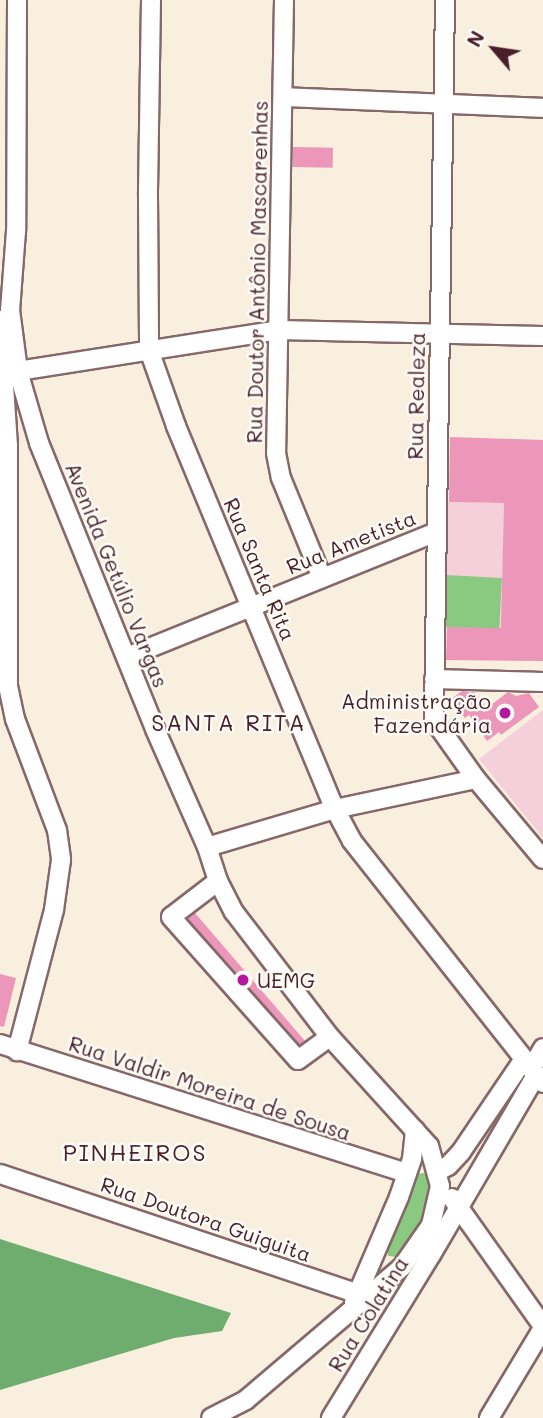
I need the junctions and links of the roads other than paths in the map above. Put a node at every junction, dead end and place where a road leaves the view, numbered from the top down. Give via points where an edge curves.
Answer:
1 (17, 0) edge
2 (151, 0) edge
3 (284, 0) edge
4 (446, 0) edge
5 (9, 64) edge
6 (283, 97) junction
7 (444, 106) junction
8 (543, 108) edge
9 (279, 330) junction
10 (440, 332) junction
11 (543, 336) edge
12 (149, 349) junction
13 (12, 363) edge
14 (436, 532) junction
15 (322, 578) junction
16 (251, 608) junction
17 (127, 657) junction
18 (434, 679) junction
19 (543, 682) edge
20 (476, 779) junction
21 (335, 809) junction
22 (207, 847) junction
23 (543, 859) edge
24 (218, 881) junction
25 (330, 1037) junction
26 (8, 1047) edge
27 (543, 1048) edge
28 (534, 1071) edge
29 (415, 1130) junction
30 (407, 1173) junction
31 (0, 1174) edge
32 (438, 1176) junction
33 (458, 1207) junction
34 (376, 1252) junction
35 (431, 1255) junction
36 (405, 1263) junction
37 (358, 1299) junction
38 (543, 1327) edge
39 (211, 1418) edge
40 (331, 1418) edge
41 (489, 1418) edge

1 - 5 street
2 - 12 street, Rua Santa Rita
3 - 6 street, Rua Doutor Antônio Mascarenhas
4 - 7 street, Rua Realeza
5 - 13 street via 16,231 10,310 4,325
6 - 7 street
6 - 9 street, Rua Doutor Antônio Mascarenhas
7 - 8 street
7 - 10 street, Rua Realeza
9 - 10 street
9 - 12 street
9 - 15 street, Rua Doutor Antônio Mascarenhas via 276,453 281,478
10 - 11 street
10 - 14 street, Rua Realeza
12 - 13 street
12 - 16 street, Rua Santa Rita
13 - 17 street, Avenida Getúlio Vargas via 39,443
13 - 26 street via 8,686 15,719 57,830 61,860 54,910
14 - 15 street, Rua Ametista
14 - 18 street, Rua Realeza
15 - 16 street, Rua Ametista
16 - 17 street, Rua Ametista
16 - 21 street, Rua Santa Rita
17 - 22 street, Avenida Getúlio Vargas
18 - 19 street
18 - 20 street, Rua Realeza via 434,720
20 - 21 street
20 - 23 street, Rua Realeza
21 - 22 street
21 - 28 street, Rua Santa Rita via 373,870
22 - 24 street, Avenida Getúlio Vargas
24 - 25 street, Avenida Getúlio Vargas via 253,939
24 - 25 street via 171,917 298,1060
25 - 29 street, Avenida Getúlio Vargas
26 - 30 street, Rua Valdir Moreira de Sousa
27 - 28 street
28 - 32 street
28 - 33 street
29 - 30 street
29 - 32 street, Avenida Getúlio Vargas via 429,1146
30 - 32 street, Rua Valdir Moreira de Sousa via 421,1166
30 - 34 street
31 - 37 street, Rua Doutora Guiguita
32 - 33 street, Avenida Getúlio Vargas
32 - 36 street via 438,1207
33 - 35 street
33 - 38 street, Avenida Getúlio Vargas
34 - 36 street via 386,1261
34 - 37 street
35 - 36 street, Rua Colatina
35 - 40 street, Rua Colatina
36 - 37 street
37 - 39 street via 246,1400
38 - 41 street

